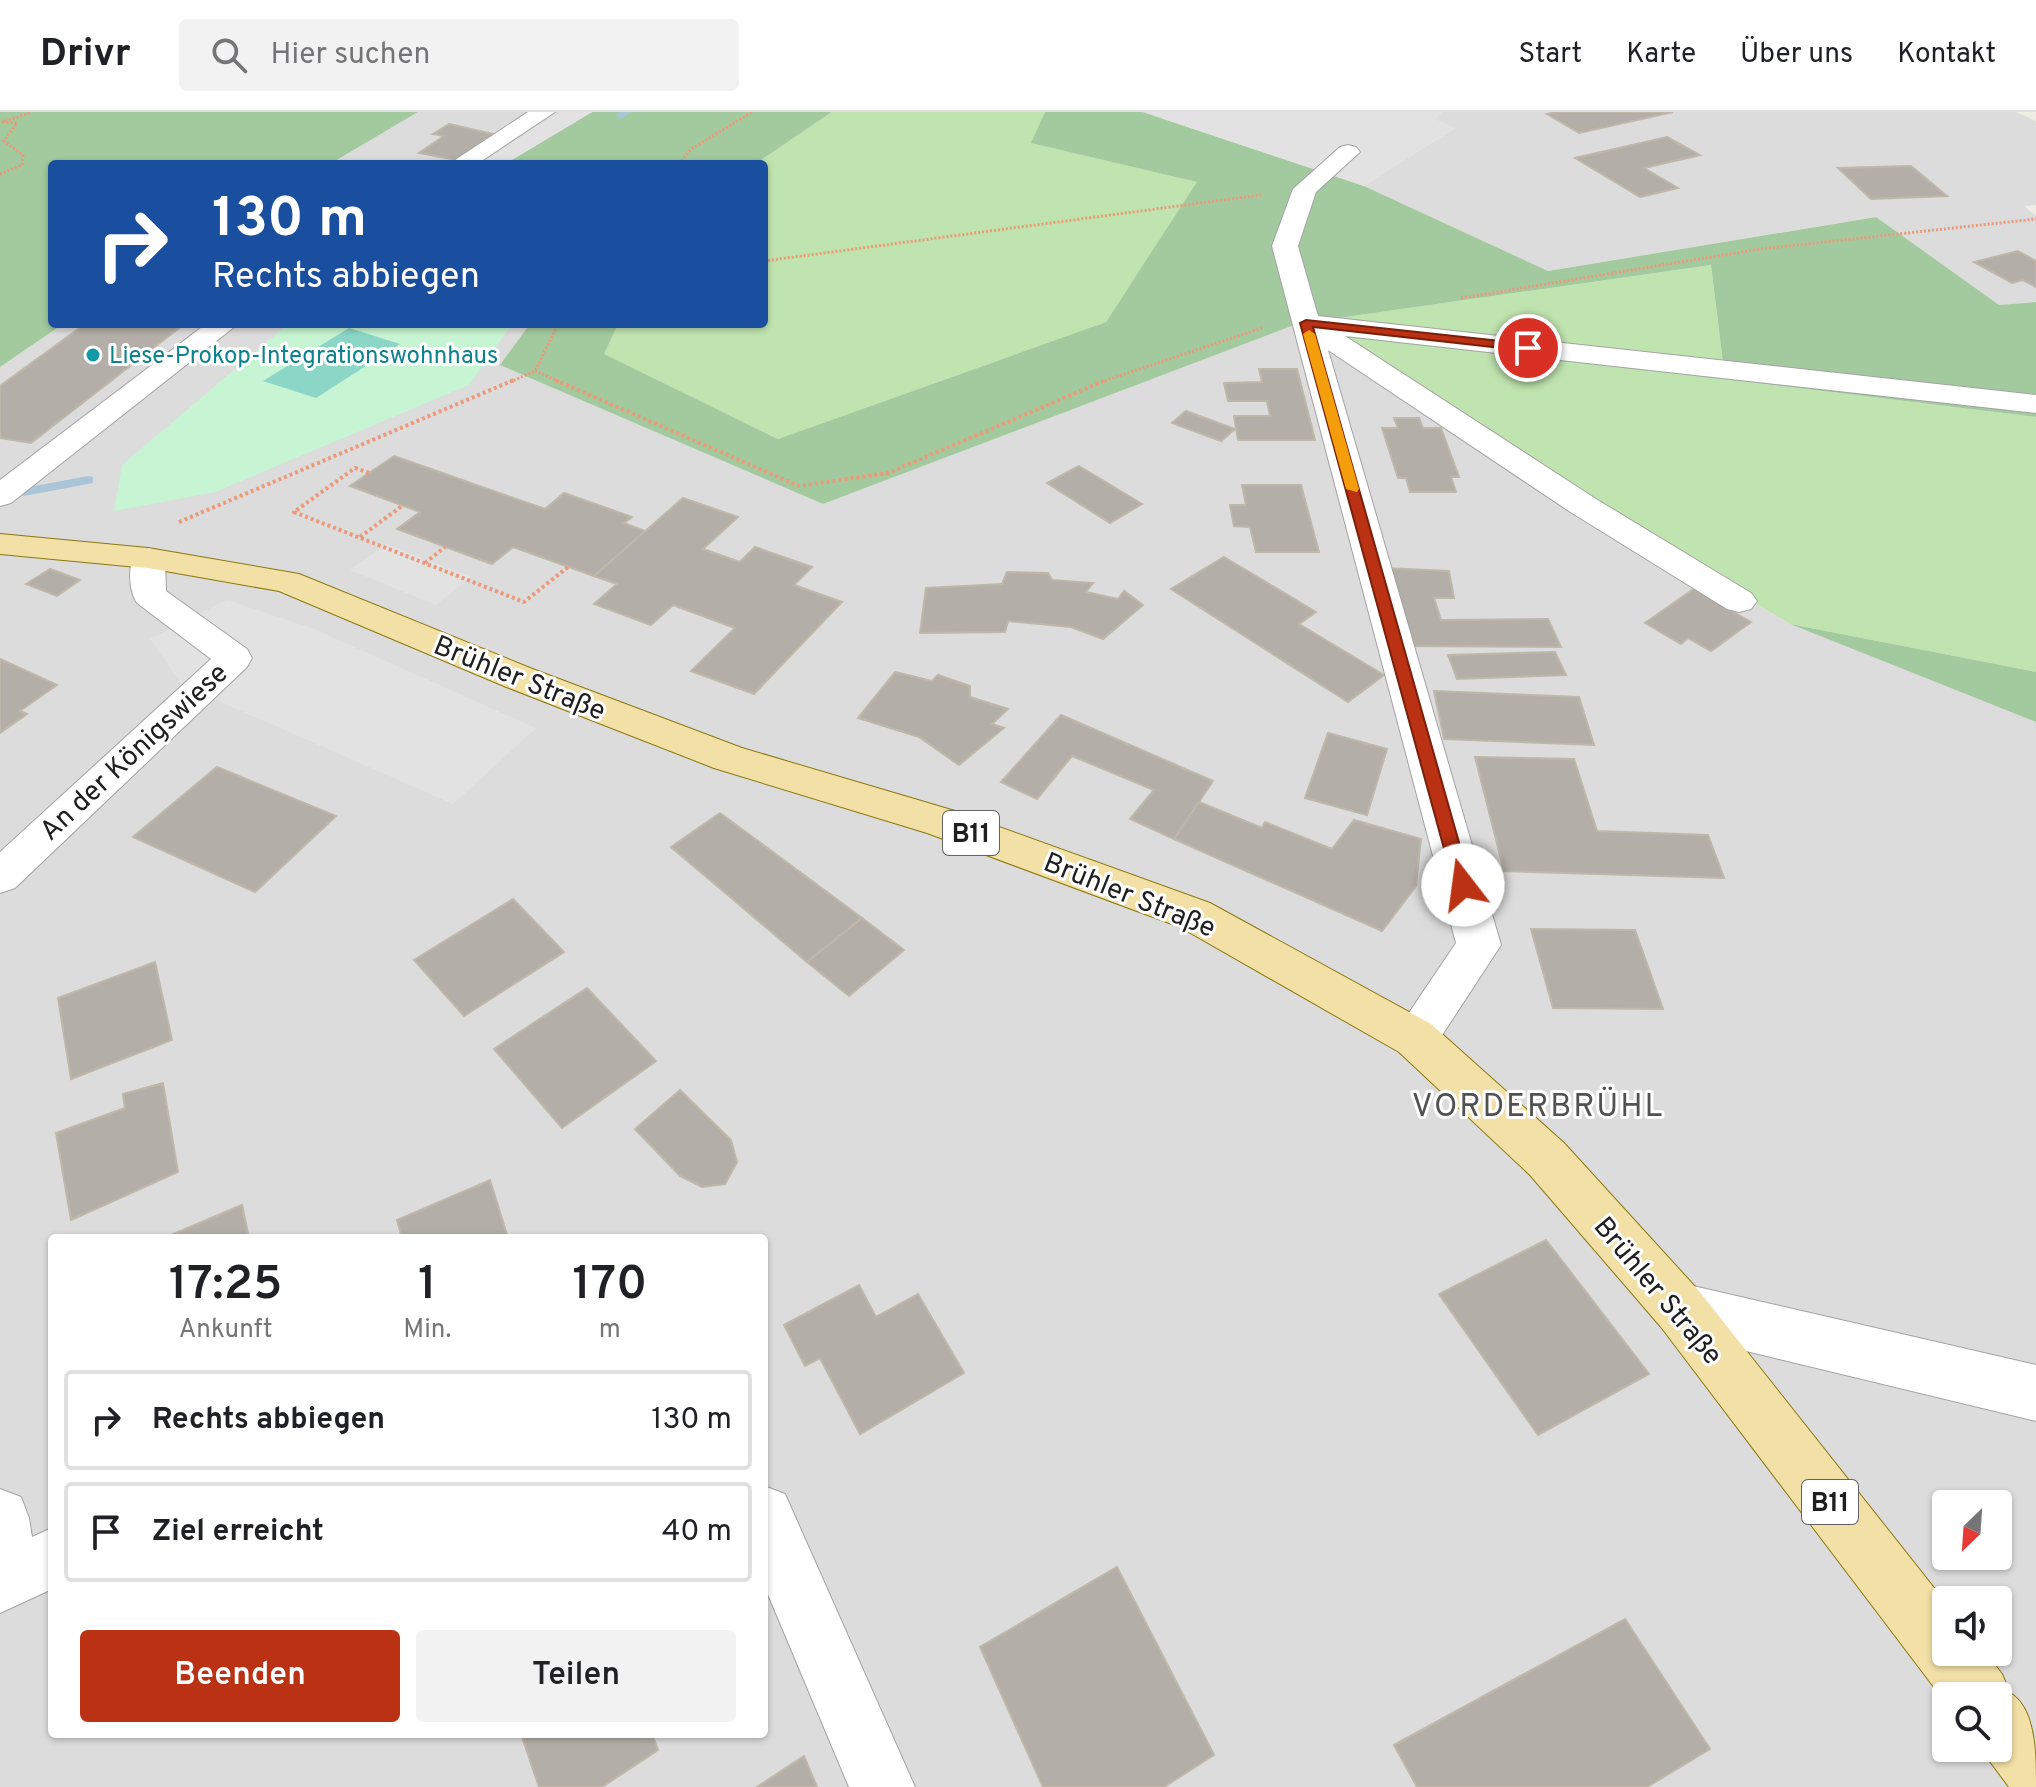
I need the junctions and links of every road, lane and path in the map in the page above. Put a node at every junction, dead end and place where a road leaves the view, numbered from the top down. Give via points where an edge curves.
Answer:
1 (32, 112) edge
2 (544, 112) edge
3 (752, 112) edge
4 (1348, 152) dead end
5 (467, 160) edge
6 (682, 160) edge
7 (0, 174) edge
8 (1305, 189) junction
9 (2036, 219) edge
10 (768, 260) edge
11 (1447, 300) dead end
12 (1306, 323) junction
13 (219, 328) edge
14 (556, 328) edge
15 (535, 371) junction
16 (2036, 404) edge
17 (369, 473) dead end
18 (0, 496) edge
19 (402, 506) dead end
20 (178, 522) dead end
21 (359, 537) junction
22 (0, 544) edge
23 (445, 547) dead end
24 (148, 558) junction
25 (425, 563) junction
26 (568, 567) dead end
27 (1739, 601) dead end
28 (0, 877) edge
29 (1415, 1038) junction
30 (1680, 1309) junction
31 (2036, 1393) edge
32 (0, 1518) edge
33 (768, 1524) edge
34 (20, 1574) edge
35 (1969, 1682) edge
36 (2012, 1738) edge
37 (2036, 1769) edge
38 (882, 1787) edge

1 - 7 path via 3,122 17,123 4,141 23,155 22,165
2 - 5 street
3 - 6 path via 691,149
4 - 8 street
8 - 10 path
8 - 12 street via 1285,246
9 - 11 path via 1760,249
12 - 15 path via 1284,321 1105,380 888,473 799,486
12 - 16 street
12 - 27 street
12 - 29 street via 1479,945
13 - 18 street
14 - 15 path
15 - 20 path
17 - 21 path via 355,468 294,512
19 - 21 path
21 - 25 path
22 - 24 main road, Brühler Straße / B11
23 - 25 path
24 - 28 street, An der Königswiese via 149,595 234,658
24 - 29 main road, Brühler Straße / B11 via 287,582 728,758 941,822 1195,915
25 - 26 path via 524,602
29 - 30 main road, Brühler Straße / B11 via 1547,1159
30 - 31 street
30 - 35 main road, Brühler Straße / B11
32 - 34 street
33 - 38 street
36 - 37 main road

